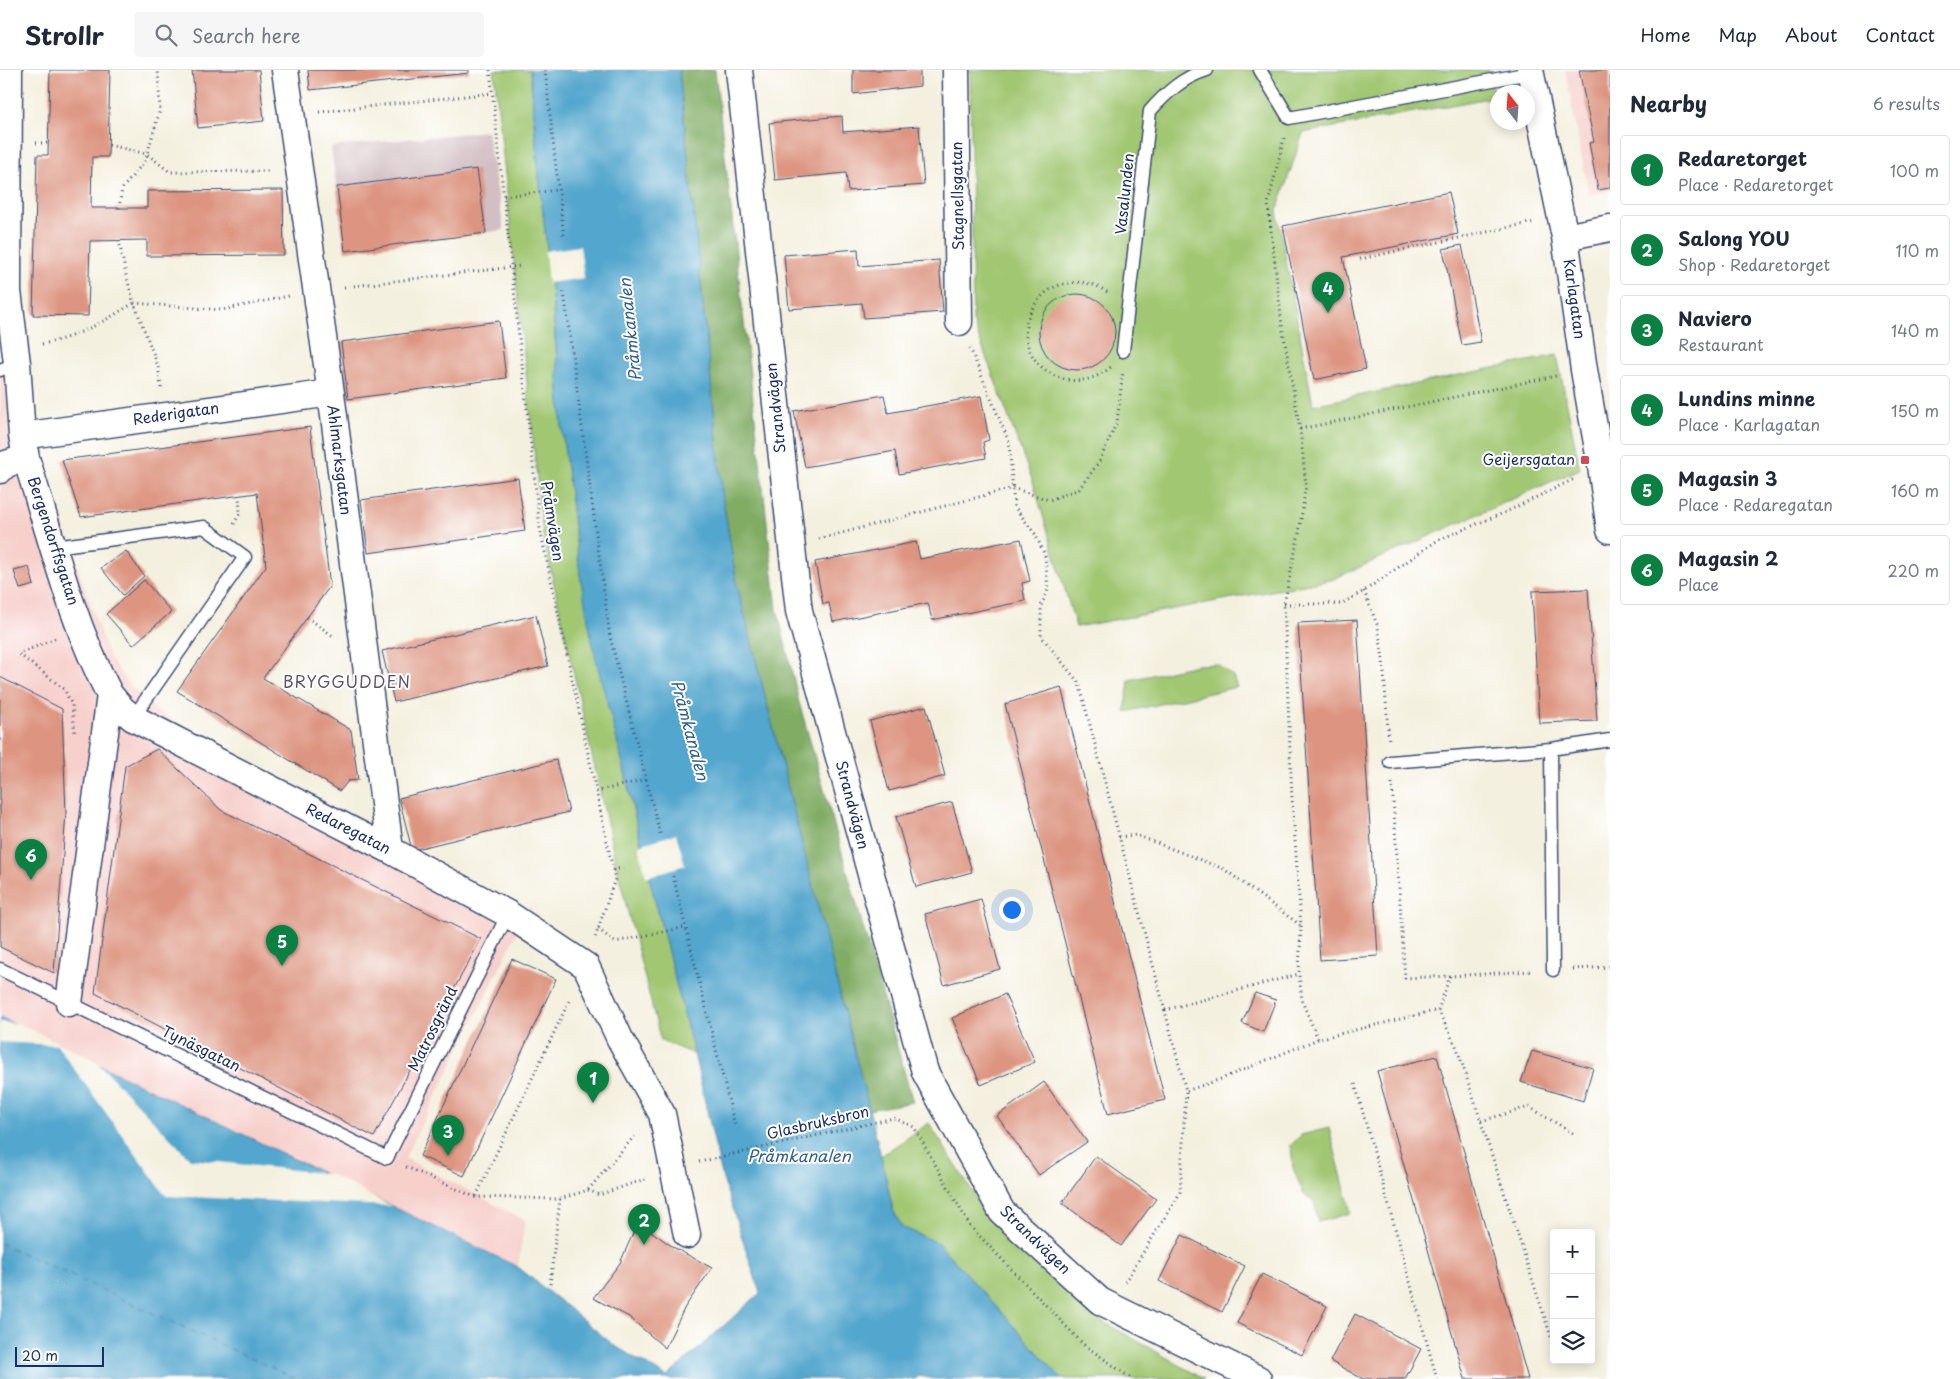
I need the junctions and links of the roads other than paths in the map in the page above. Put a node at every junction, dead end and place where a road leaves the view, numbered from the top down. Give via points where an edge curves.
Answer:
1 (9, 70) edge
2 (285, 70) edge
3 (739, 70) edge
4 (956, 70) edge
5 (1207, 70) edge
6 (1260, 70) edge
7 (1530, 72) edge
8 (1610, 228) edge
9 (1565, 237) junction
10 (959, 322) road end
11 (1123, 351) road end
12 (11, 361) edge
13 (330, 393) junction
14 (24, 447) junction
15 (0, 470) edge
16 (1610, 530) edge
17 (54, 547) junction
18 (110, 695) junction
19 (133, 718) junction
20 (1610, 740) edge
21 (1551, 749) junction
22 (1390, 762) road end
23 (390, 850) junction
24 (508, 914) junction
25 (0, 969) edge
26 (1553, 970) road end
27 (69, 1003) junction
28 (387, 1158) joint
29 (687, 1235) dead end
30 (1258, 1379) edge

1 - 12 street, Bergendorffsgatan via 8,291
2 - 13 street, Ahlmarksgatan
3 - 30 street, Strandvägen via 799,611 924,1072 1002,1212 1100,1301
4 - 10 street, Stagnellsgatan
5 - 11 lane, Vasalunden via 1181,82 1150,111
6 - 7 lane via 1289,118
7 - 9 street, Karlagatan
8 - 9 street
9 - 16 street, Karlagatan
12 - 14 street, Bergendorffsgatan
13 - 14 street, Rederigatan via 165,416
13 - 23 street, Ahlmarksgatan
14 - 15 street, Rederigatan
14 - 17 street, Bergendorffsgatan
17 - 18 street, Bergendorffsgatan via 80,626
17 - 19 lane via 204,527 245,557
18 - 19 street, Redaregatan
18 - 27 street
19 - 23 street, Redaregatan
20 - 21 lane
21 - 22 lane
21 - 26 lane
23 - 24 street, Redaregatan
24 - 28 lane, Matrosgränd
24 - 29 street, Redaregatan via 586,966 620,1039 662,1114
25 - 27 lane, Tynäsgatan
27 - 28 lane, Tynäsgatan

